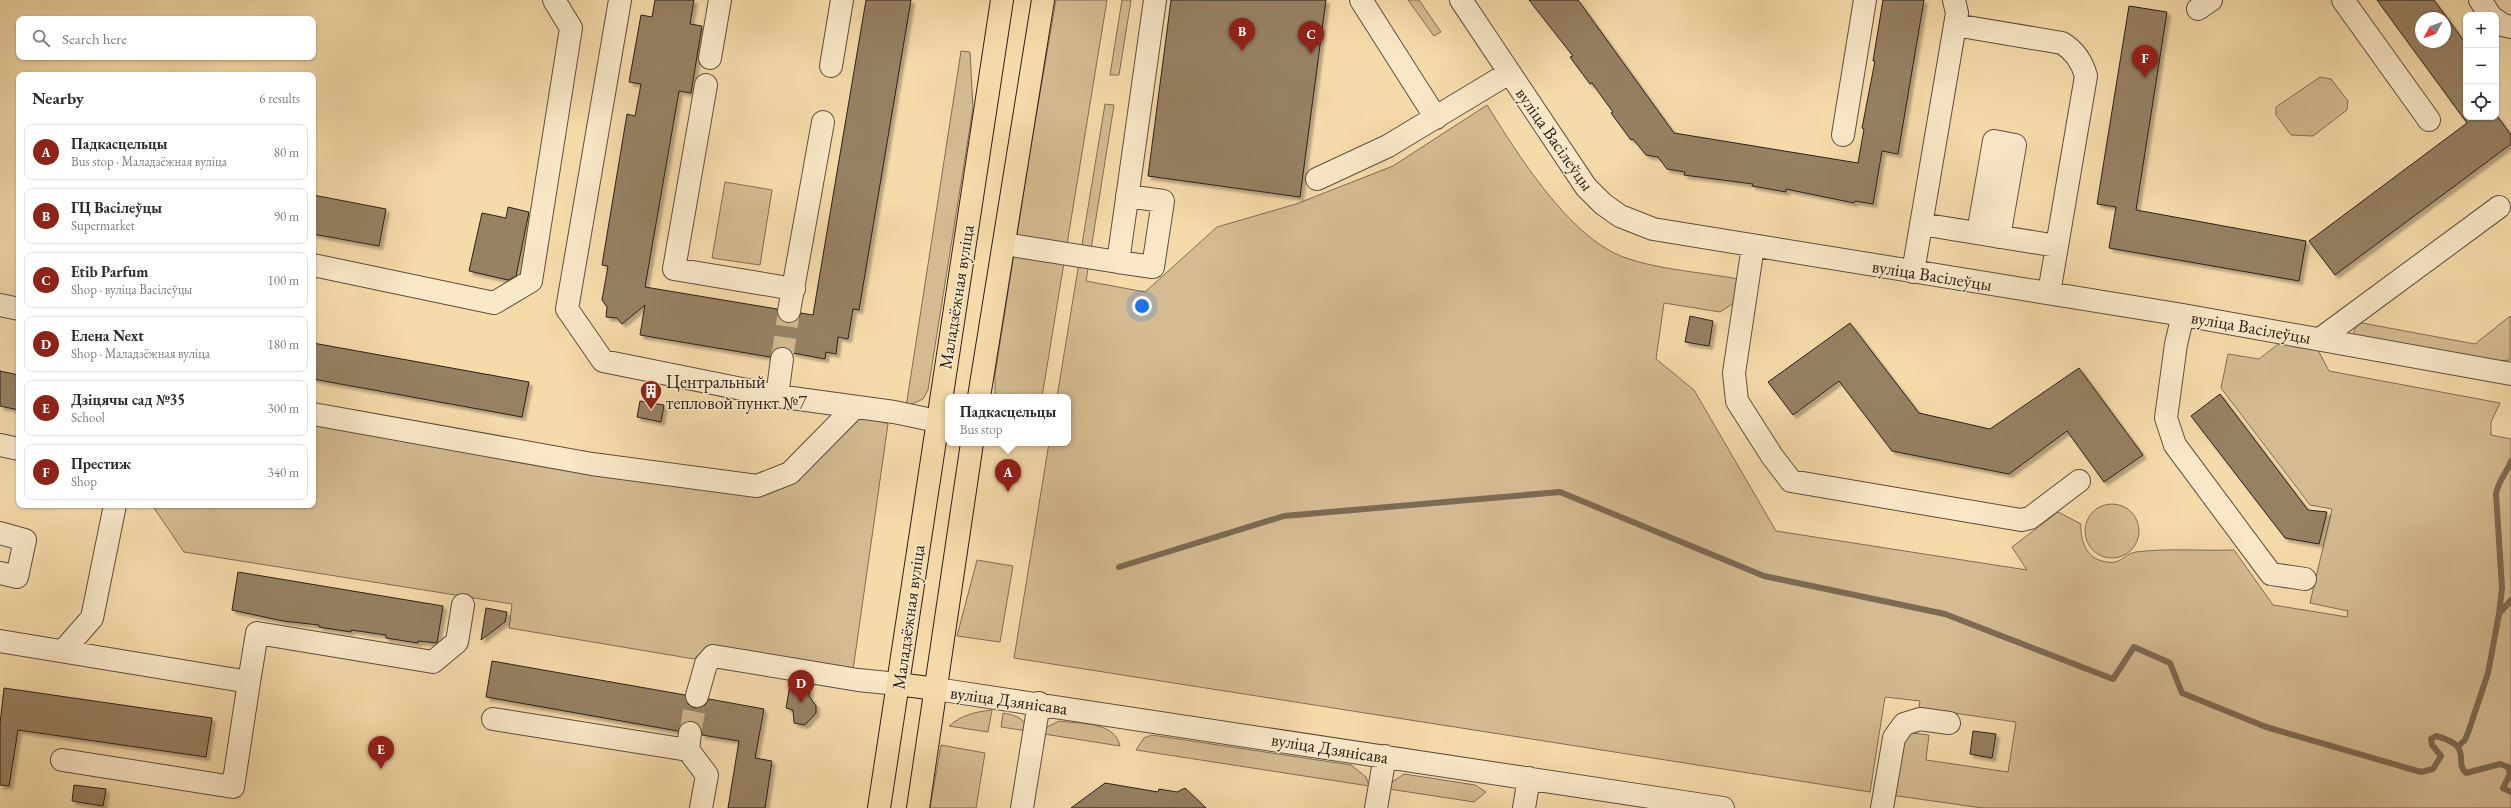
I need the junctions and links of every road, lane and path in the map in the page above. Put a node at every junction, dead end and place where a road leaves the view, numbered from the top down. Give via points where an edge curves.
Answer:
1 (554, 0) edge
2 (620, 0) edge
3 (720, 0) edge
4 (842, 0) edge
5 (1002, 0) edge
6 (1044, 0) edge
7 (1155, 0) edge
8 (1361, 0) edge
9 (1461, 0) edge
10 (1865, 0) edge
11 (1954, 0) edge
12 (2343, 0) edge
13 (2480, 0) edge
14 (2488, 12) edge
15 (2499, 22) edge
16 (1955, 25) junction
17 (2511, 27) edge
18 (710, 58) dead end
19 (831, 66) dead end
20 (1509, 73) junction
21 (706, 85) dead end
22 (1436, 118) junction
23 (2429, 120) dead end
24 (823, 122) dead end
25 (1843, 135) dead end
26 (1316, 179) dead end
27 (1127, 196) junction
28 (2499, 207) dead end
29 (1921, 224) junction
30 (1978, 233) junction
31 (1999, 237) junction
32 (1004, 244) junction
33 (1753, 246) junction
34 (2057, 246) junction
35 (1118, 262) junction
36 (316, 267) edge
37 (1913, 272) junction
38 (794, 289) junction
39 (2049, 293) junction
40 (0, 305) edge
41 (16, 308) edge
42 (789, 311) tunnel mouth
43 (2183, 315) junction
44 (2320, 339) junction
45 (782, 359) tunnel mouth
46 (2511, 374) edge
47 (947, 394) edge
48 (979, 394) edge
49 (777, 396) junction
50 (854, 407) junction
51 (945, 407) edge
52 (316, 415) edge
53 (943, 421) edge
54 (0, 445) edge
55 (972, 446) edge
56 (16, 448) edge
57 (2079, 481) dead end
58 (114, 508) edge
59 (0, 533) edge
60 (0, 574) edge
61 (2305, 579) dead end
62 (463, 606) dead end
63 (0, 641) edge
64 (63, 651) junction
65 (249, 682) junction
66 (898, 684) junction
67 (936, 689) junction
68 (697, 696) tunnel mouth
69 (1039, 704) junction
70 (493, 719) dead end
71 (1949, 723) dead end
72 (1385, 756) junction
73 (62, 760) dead end
74 (1529, 778) junction
75 (701, 808) edge
76 (879, 808) edge
77 (918, 808) edge
78 (1022, 808) edge
79 (1376, 808) edge
80 (1524, 808) edge
81 (1723, 808) edge
82 (1882, 808) edge

1 - 36 street via 571,28 531,281 494,303
2 - 49 street via 567,310 603,361
3 - 18 street
4 - 19 street
5 - 47 main road, Маладзёжная вуліца
6 - 32 main road
7 - 27 street
8 - 22 street
9 - 20 street, вуліца Васілеўцы
10 - 25 street
11 - 16 street via 1957,12
12 - 23 street
13 - 14 street
15 - 17 street
16 - 29 street
16 - 34 street via 2062,43 2071,49 2084,67 2086,76
20 - 22 street
20 - 33 street, вуліца Васілеўцы via 1573,169 1602,204 1620,216 1653,229
21 - 38 street via 674,269
22 - 26 street via 1388,146
24 - 38 street
27 - 35 street
27 - 35 street via 1163,201 1153,267
28 - 44 street
29 - 30 street
29 - 37 street
30 - 31 street
30 - 31 street via 1994,141 2015,144
31 - 34 street
32 - 35 street
32 - 48 main road
33 - 37 street, вуліца Васілеўцы
33 - 57 street via 1734,373 1737,401 1791,481 2022,520 2030,518
34 - 39 street
37 - 39 street, вуліца Васілеўцы
38 - 42 street
39 - 43 street, вуліца Васілеўцы
40 - 41 street
43 - 44 street, вуліца Васілеўцы
43 - 61 street via 2176,344 2166,418 2175,445 2271,574
44 - 46 street, вуліца Васілеўцы
45 - 49 street
49 - 50 street
50 - 52 street via 790,473 757,486 592,464
50 - 53 street
51 - 53 main road, Маладзёжная вуліца
53 - 66 main road, Маладзёжная вуліца
54 - 56 street
55 - 67 main road
58 - 64 street via 92,618
59 - 60 street via 26,540 17,577
62 - 65 street via 457,642 433,662 257,633
63 - 64 street
64 - 65 street
65 - 73 street via 233,787
66 - 67 main road
66 - 68 street via 858,680 713,656 706,664
66 - 76 main road, Маладзёжная вуліца
67 - 69 street, вуліца Дзянісава
67 - 77 main road
69 - 72 street, вуліца Дзянісава
69 - 78 street
70 - 75 street via 689,741 707,775
71 - 82 street via 1920,719 1904,724 1894,738
72 - 74 street, вуліца Дзянісава
72 - 79 street
74 - 80 street
74 - 81 street, вуліца Дзянісава

